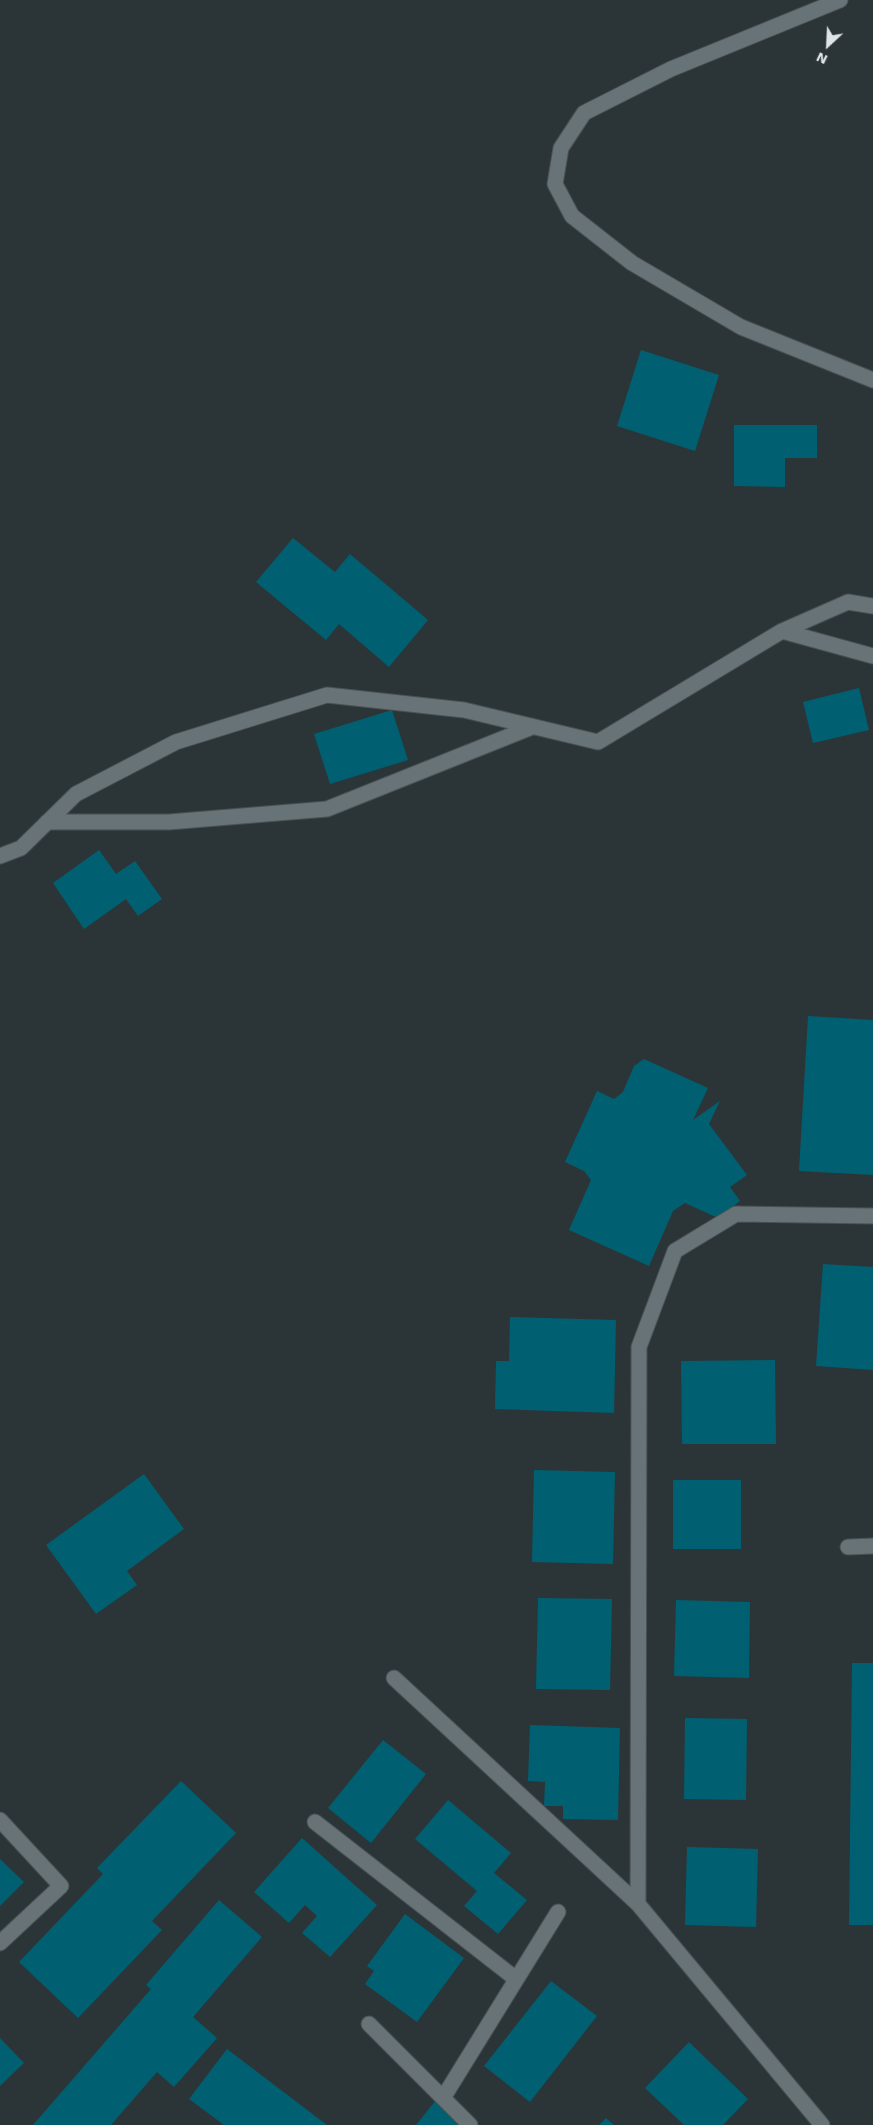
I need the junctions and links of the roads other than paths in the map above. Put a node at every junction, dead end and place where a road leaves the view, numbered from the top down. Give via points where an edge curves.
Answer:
1 (840, 0) edge
2 (873, 380) edge
3 (873, 606) edge
4 (782, 631) junction
5 (873, 656) edge
6 (532, 726) junction
7 (47, 822) junction
8 (0, 856) edge
9 (873, 1216) edge
10 (873, 1546) edge
11 (848, 1547) dead end
12 (394, 1678) dead end
13 (0, 1820) edge
14 (315, 1822) dead end
15 (638, 1904) junction
16 (558, 1912) dead end
17 (0, 1943) edge
18 (516, 1980) junction
19 (369, 2024) dead end
20 (443, 2098) junction
21 (470, 2125) edge
22 (822, 2125) edge

1 - 2 street via 670,69 584,113 561,148 555,184 572,216 632,263 741,327
3 - 4 street via 848,602
4 - 5 street
4 - 6 street via 598,742
6 - 7 street via 327,809 169,822
6 - 7 street via 464,710 327,695 176,742 76,794
7 - 8 street via 21,848
9 - 15 street via 736,1214 675,1251 639,1347
10 - 11 street
12 - 15 street
13 - 17 street via 61,1886
14 - 18 street
15 - 22 street
16 - 18 street
18 - 20 street
19 - 20 street
20 - 21 street

